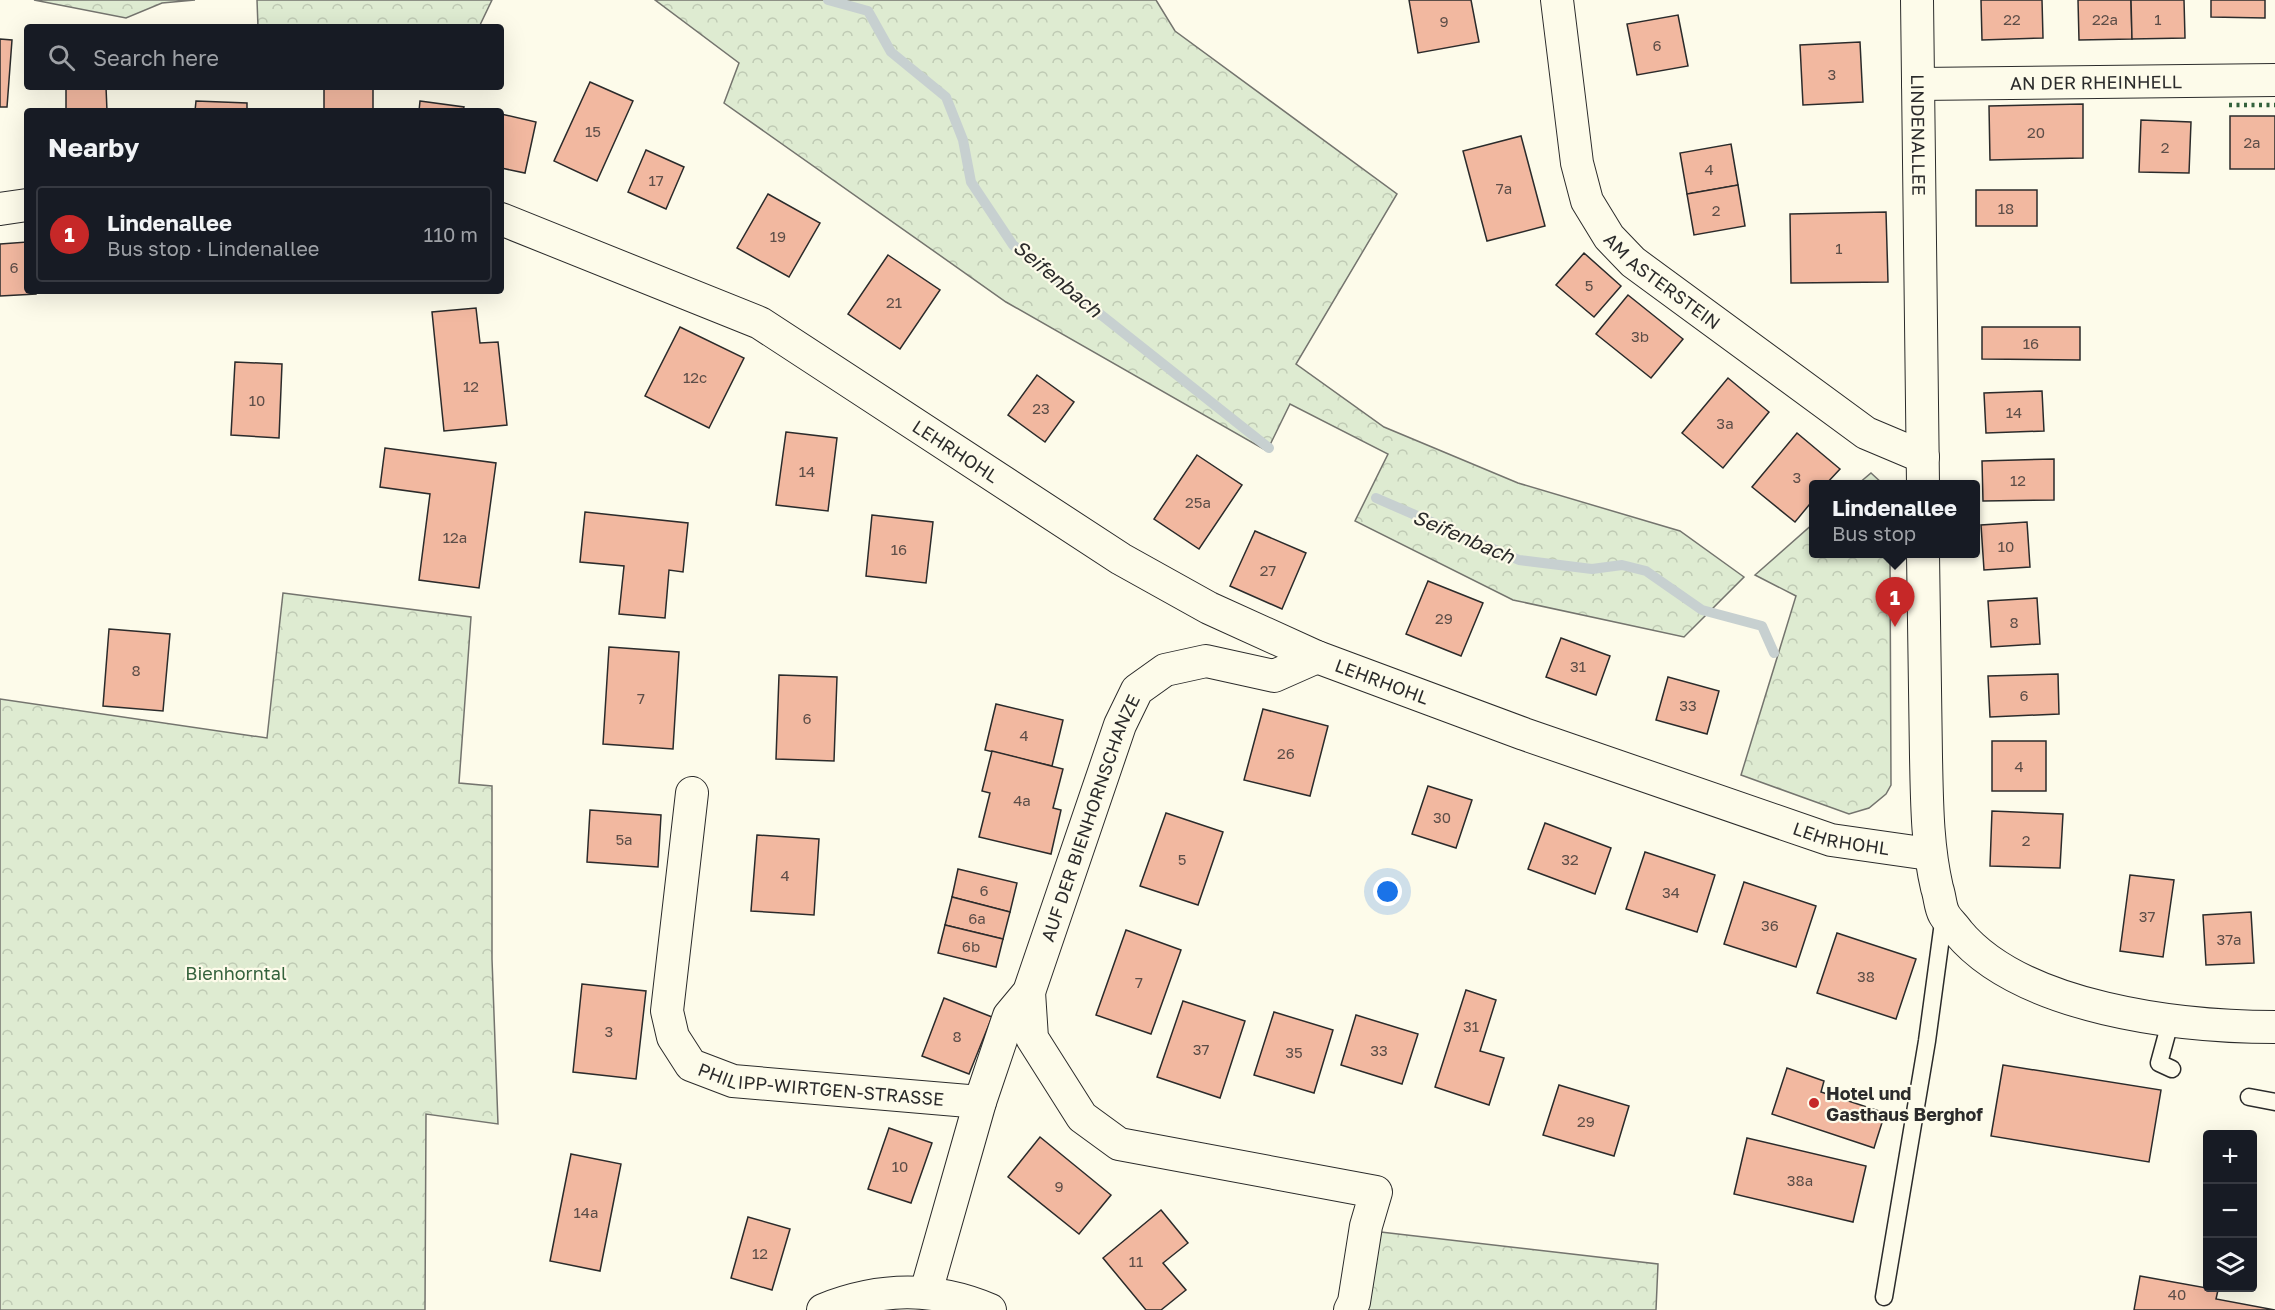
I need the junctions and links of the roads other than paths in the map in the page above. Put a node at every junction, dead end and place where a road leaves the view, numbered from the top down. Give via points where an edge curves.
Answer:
1 (1557, 0) edge
2 (1917, 0) edge
3 (2275, 80) edge
4 (1918, 84) junction
5 (24, 205) edge
6 (0, 209) edge
7 (504, 220) edge
8 (1923, 471) edge
9 (1923, 558) edge
10 (1317, 657) junction
11 (692, 794) dead end
12 (1929, 854) junction
13 (1944, 915) junction
14 (1029, 992) junction
15 (2171, 1019) junction
16 (2275, 1027) edge
17 (2172, 1069) dead end
18 (2249, 1097) dead end
19 (980, 1102) junction
20 (2275, 1102) edge
21 (926, 1292) junction
22 (1884, 1297) dead end
23 (823, 1310) edge
24 (990, 1310) edge
25 (1350, 1310) edge

1 - 8 street, AM ASTERSTEIN via 1577,163 1587,201 1609,237 1633,262
2 - 4 street, LINDENALLEE
3 - 4 street, AN DER RHEINHELL
4 - 8 street, LINDENALLEE
5 - 6 street
7 - 10 street, LEHRHOHL via 760,323 1121,559 1209,608
9 - 12 street
10 - 12 street, LEHRHOHL via 1524,734 1831,840
10 - 14 street, AUF DER BIENHORNSCHANZE via 1274,676 1206,661 1165,670 1137,690 1120,725
11 - 19 street, PHILIPP-WIRTGEN-STRASSE via 667,1011 673,1037 691,1065 733,1081
12 - 13 street
13 - 15 street via 1989,962 2019,981 2092,1005
13 - 22 lane
14 - 19 street, AUF DER BIENHORNSCHANZE via 1009,1016
14 - 25 street, AUF DER BIENHORNSCHANZE via 1032,1038 1082,1117 1119,1144 1376,1192
15 - 16 street
15 - 17 lane via 2159,1064
18 - 20 lane
19 - 21 street, AUF DER BIENHORNSCHANZE
21 - 23 street via 879,1293
21 - 24 street via 948,1295

